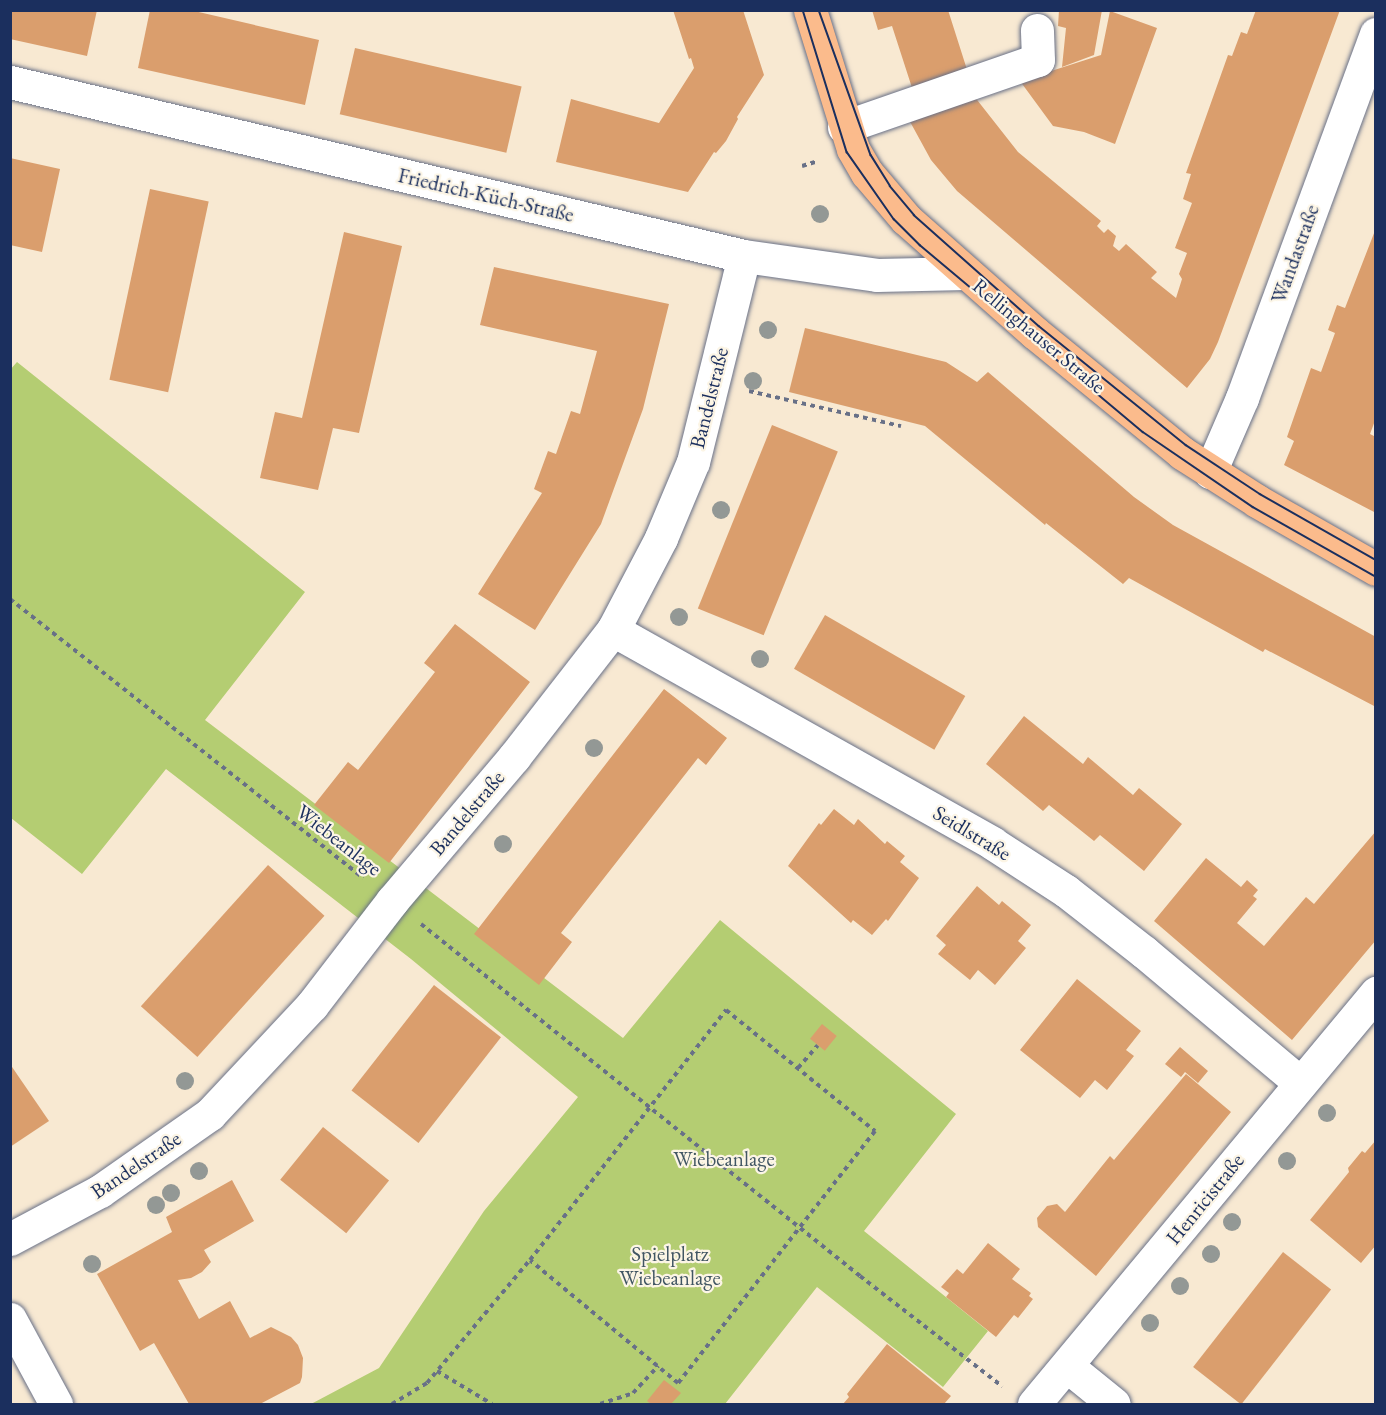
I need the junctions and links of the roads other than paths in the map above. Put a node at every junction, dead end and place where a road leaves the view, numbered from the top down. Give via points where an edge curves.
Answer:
1 (810, 10) edge
2 (1037, 30) dead end
3 (1376, 34) edge
4 (10, 82) edge
5 (844, 127) junction
6 (744, 256) junction
7 (966, 273) junction
8 (1210, 472) junction
9 (1376, 569) edge
10 (613, 630) junction
11 (1376, 993) edge
12 (1300, 1083) junction
13 (10, 1239) edge
14 (10, 1319) edge
15 (1067, 1366) junction
16 (1021, 1398) edge
17 (56, 1404) edge
18 (1114, 1404) edge

1 - 5 main road, Rellinghauser Straße
2 - 5 street via 1038,60
3 - 8 street, Wandastraße via 1242,398
4 - 6 street, Friedrich-Küch-Straße
5 - 7 main road, Rellinghauser Straße via 860,161 882,193
6 - 7 street, Friedrich-Küch-Straße via 877,275
6 - 10 street, Bandelstraße via 693,462 661,538
7 - 8 main road, Rellinghauser Straße via 1119,404
8 - 9 main road, Rellinghauser Straße
10 - 12 street, Seidlstraße via 992,843 1066,891
10 - 13 street, Bandelstraße via 312,1005 210,1114 100,1191
11 - 12 street, Henricistraße
12 - 15 street, Henricistraße
14 - 17 street
15 - 16 street, Henricistraße
15 - 18 street

